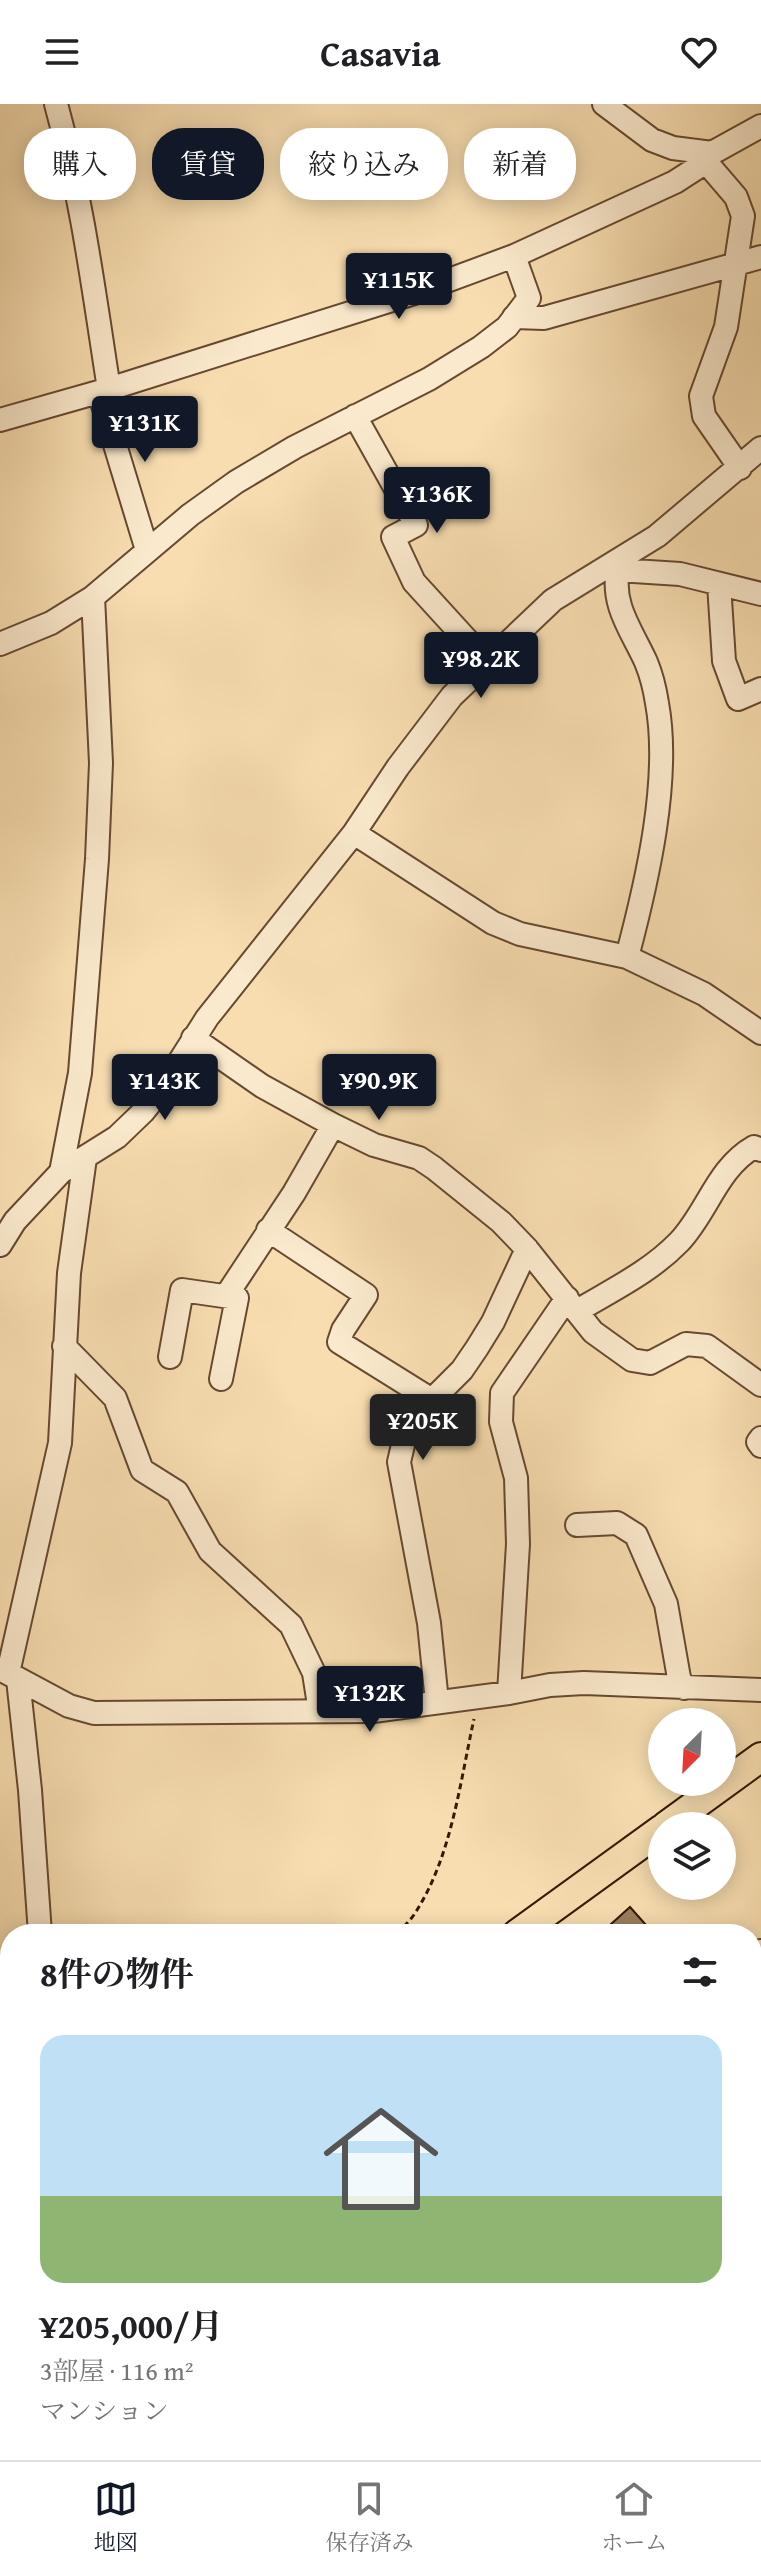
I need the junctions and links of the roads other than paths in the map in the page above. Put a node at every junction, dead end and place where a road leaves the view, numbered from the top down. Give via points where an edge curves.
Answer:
1 (56, 104) edge
2 (604, 104) edge
3 (761, 126) edge
4 (709, 158) junction
5 (514, 256) junction
6 (761, 257) edge
7 (736, 265) junction
8 (514, 317) junction
9 (104, 391) junction
10 (355, 416) junction
11 (0, 420) edge
12 (761, 448) edge
13 (740, 468) junction
14 (147, 550) junction
15 (616, 567) junction
16 (719, 584) junction
17 (761, 594) edge
18 (93, 597) junction
19 (0, 644) edge
20 (486, 661) junction
21 (761, 689) edge
22 (354, 833) junction
23 (627, 957) junction
24 (761, 1033) edge
25 (193, 1038) junction
26 (333, 1125) junction
27 (761, 1150) edge
28 (85, 1158) junction
29 (61, 1172) junction
30 (268, 1230) junction
31 (0, 1245) edge
32 (527, 1249) junction
33 (226, 1296) junction
34 (572, 1305) junction
35 (64, 1346) junction
36 (170, 1357) dead end
37 (221, 1379) dead end
38 (761, 1385) edge
39 (432, 1400) junction
40 (761, 1438) edge
41 (761, 1446) edge
42 (577, 1525) dead end
43 (9, 1674) edge
44 (684, 1688) junction
45 (761, 1690) edge
46 (509, 1693) junction
47 (437, 1702) junction
48 (320, 1711) junction
49 (761, 1757) edge
50 (686, 1812) edge
51 (648, 1840) edge
52 (39, 1924) edge
53 (531, 1924) edge

1 - 9 street via 94,281
2 - 4 street via 652,140
3 - 4 street
4 - 5 street via 645,197
4 - 7 street via 743,216
5 - 8 street via 529,298
5 - 9 street
6 - 7 street
7 - 8 street via 544,318
7 - 13 street via 726,327 701,396 704,416
8 - 10 street via 481,347
9 - 11 street
9 - 14 street
10 - 14 street via 236,482
10 - 20 street via 416,525 393,537 414,582
12 - 13 street
13 - 15 street
14 - 18 street
15 - 16 street
15 - 20 street via 606,565 553,600
15 - 23 street via 618,604 647,665 661,747 661,781
16 - 17 street
16 - 21 street via 724,661 738,699
18 - 19 street via 51,623
18 - 29 street via 101,763 97,859 82,1051
20 - 22 street via 434,717
22 - 23 street via 493,923 520,934
22 - 25 street
23 - 24 street via 704,994
25 - 26 street via 262,1086
25 - 28 street via 143,1112
26 - 30 street
26 - 32 street via 419,1158
27 - 34 street via 746,1151 713,1189 680,1241 640,1275
28 - 29 street
28 - 35 street
29 - 31 street
30 - 33 street
30 - 39 street via 366,1295 339,1342
32 - 34 street
32 - 39 street via 477,1348
33 - 36 street via 182,1290
33 - 37 street via 237,1298
34 - 38 street via 593,1332 632,1360 650,1363 686,1344 707,1346
34 - 46 street via 502,1393 501,1422 516,1478 518,1531
35 - 43 street via 60,1443
35 - 48 street via 115,1398 142,1470 177,1492 210,1551 291,1625 314,1673
39 - 47 street via 405,1436 399,1462 429,1623
40 - 41 street
42 - 44 street via 617,1523 636,1535 666,1604
43 - 48 street via 69,1706 94,1713
43 - 52 street via 30,1790
44 - 45 street
44 - 46 street via 584,1683
46 - 47 street
47 - 48 street via 373,1711
49 - 50 main road
51 - 53 main road

